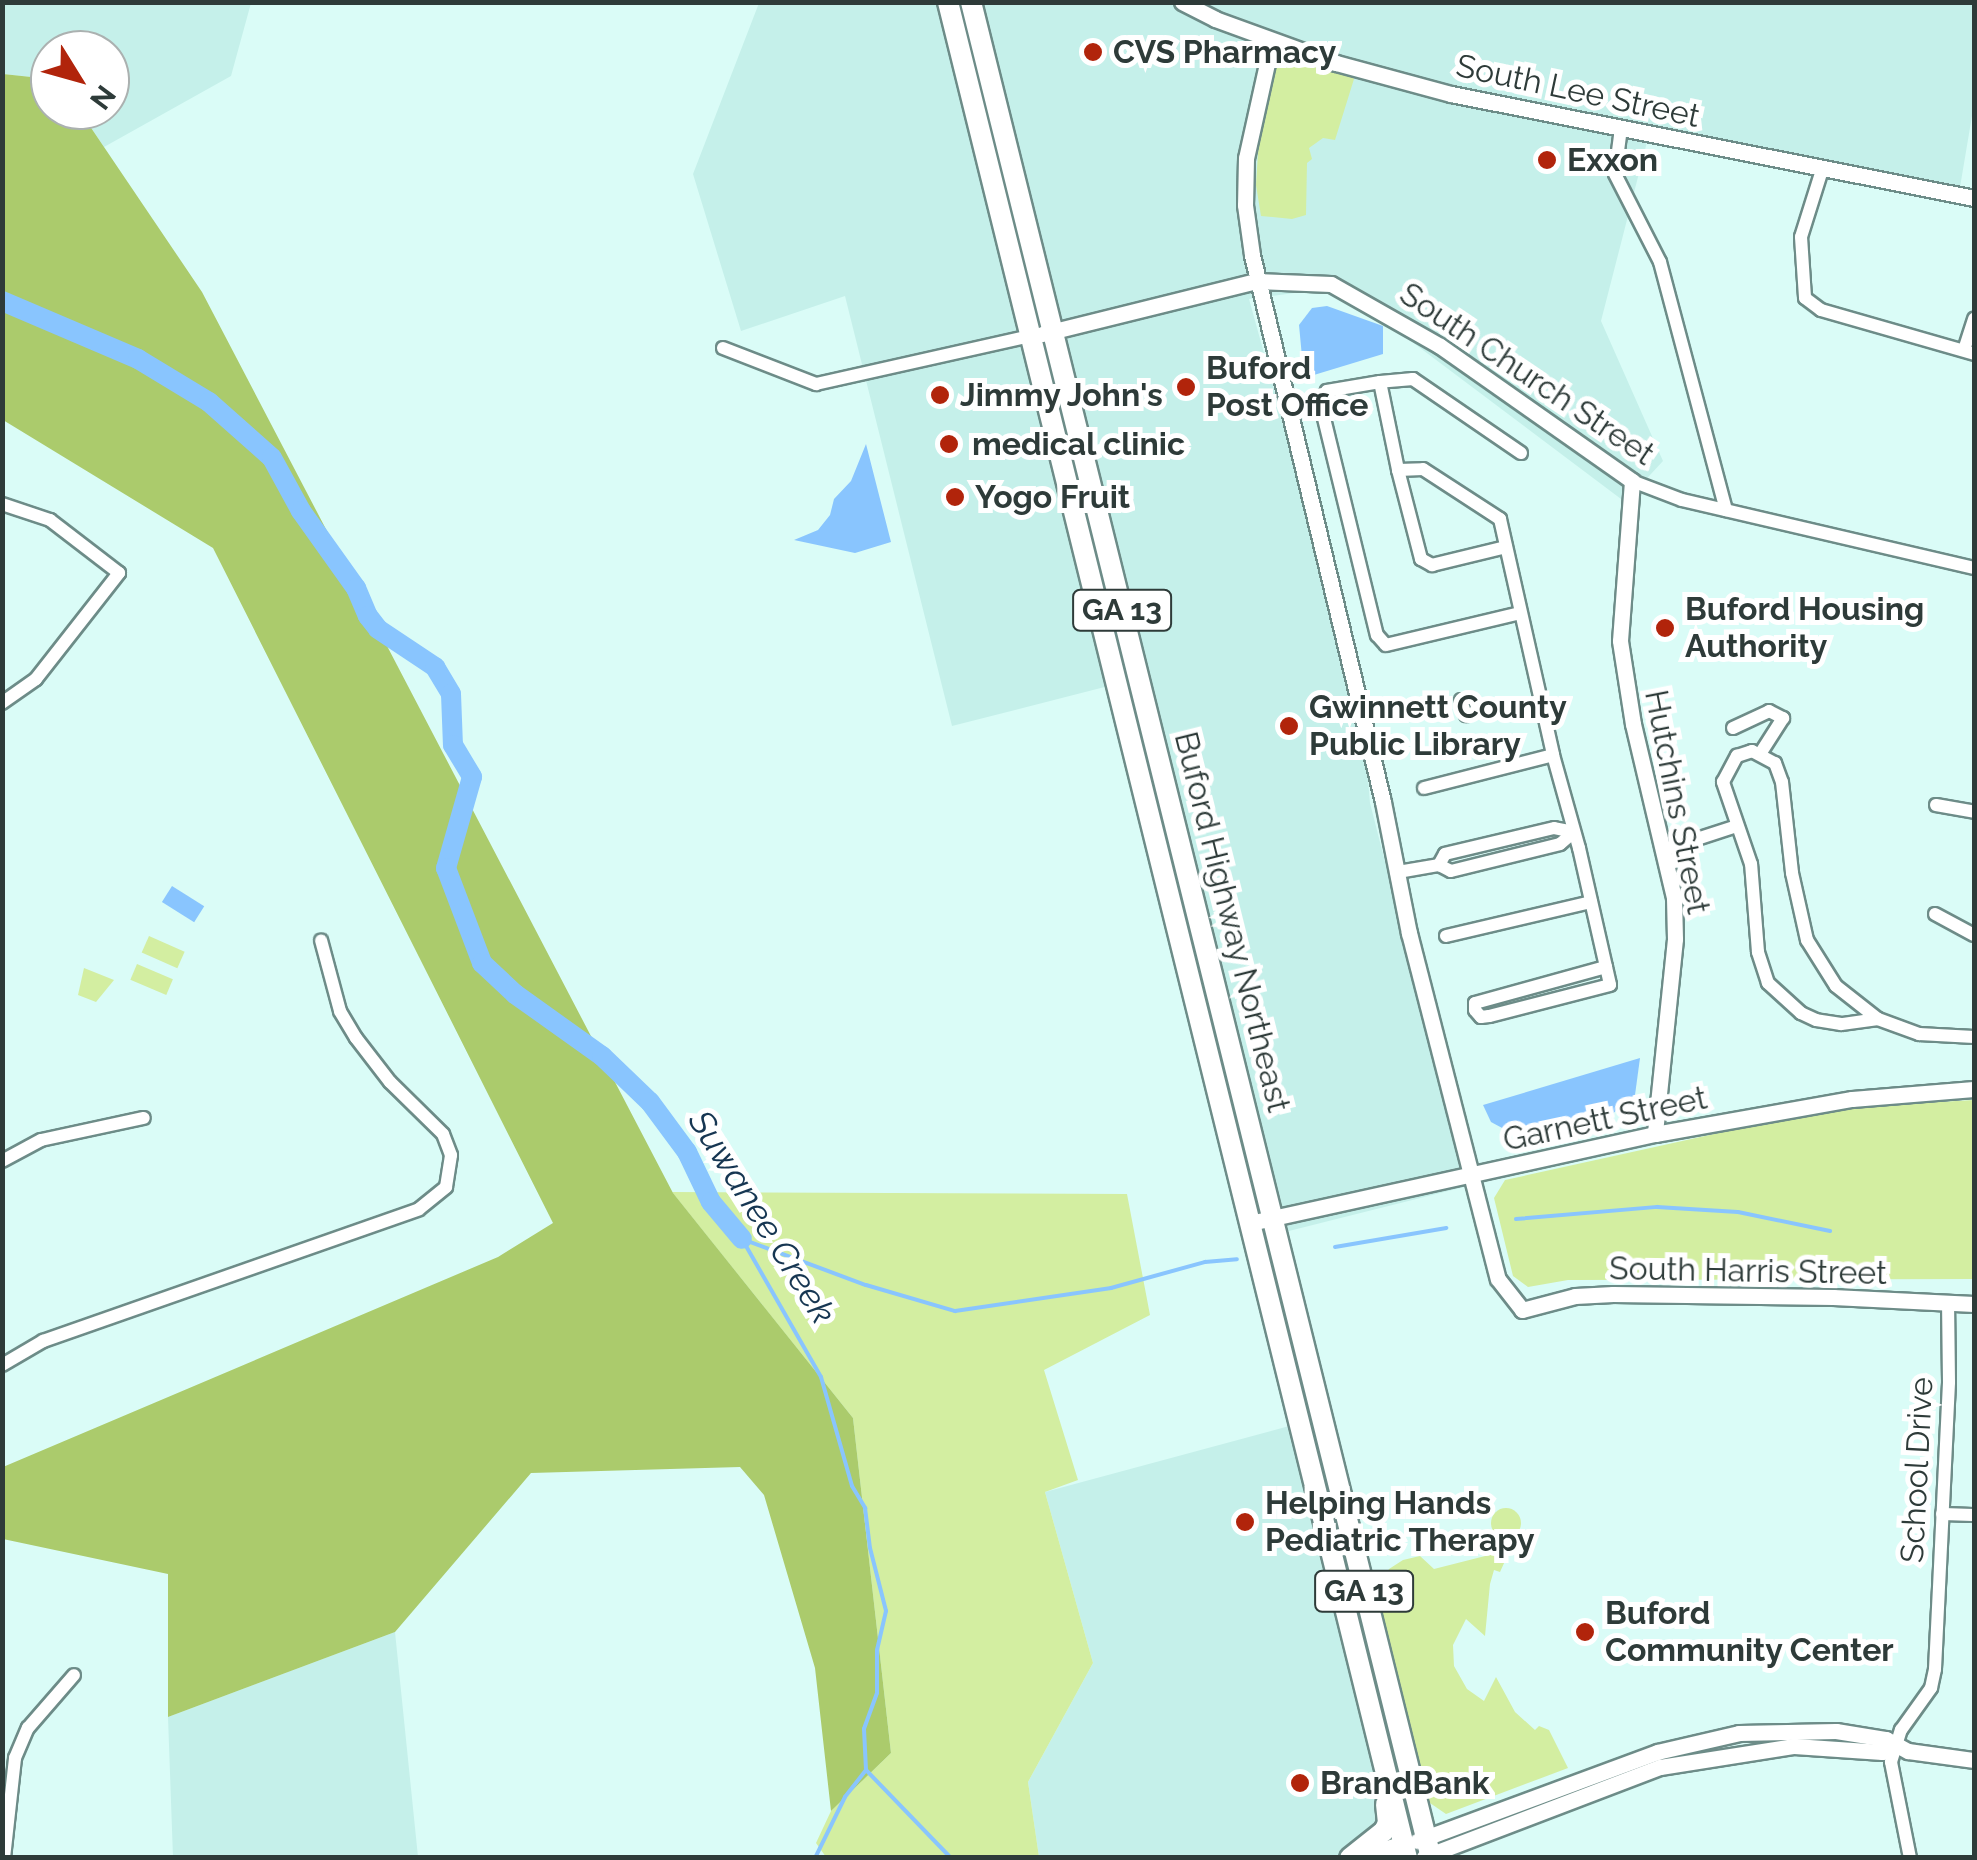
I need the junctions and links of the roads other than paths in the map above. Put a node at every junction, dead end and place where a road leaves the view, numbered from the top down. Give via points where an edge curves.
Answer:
1 (948, 2) edge
2 (971, 2) edge
3 (1182, 2) edge
4 (1272, 41) junction
5 (1621, 128) junction
6 (1822, 170) junction
7 (1974, 198) edge
8 (1256, 280) junction
9 (1974, 319) edge
10 (1041, 335) junction
11 (722, 348) dead end
12 (1969, 352) edge
13 (1380, 382) junction
14 (1521, 453) dead end
15 (1398, 470) junction
16 (1632, 481) junction
17 (2, 504) edge
18 (1726, 510) junction
19 (1506, 547) junction
20 (1974, 568) edge
21 (1520, 613) junction
22 (2, 703) edge
23 (1733, 728) dead end
24 (1760, 754) junction
25 (1553, 755) junction
26 (1424, 788) dead end
27 (1936, 805) dead end
28 (1974, 812) edge
29 (1738, 826) junction
30 (1574, 832) junction
31 (1498, 841) junction
32 (1664, 850) junction
33 (1504, 858) junction
34 (1438, 864) junction
35 (1398, 872) junction
36 (1591, 902) junction
37 (1936, 914) dead end
38 (1974, 934) edge
39 (1446, 936) dead end
40 (321, 940) dead end
41 (1606, 968) junction
42 (1531, 988) junction
43 (1536, 1004) junction
44 (1878, 1019) junction
45 (1974, 1037) edge
46 (1974, 1088) edge
47 (144, 1118) dead end
48 (1655, 1134) junction
49 (2, 1161) edge
50 (1475, 1176) junction
51 (1276, 1218) junction
52 (1250, 1223) junction
53 (1974, 1304) edge
54 (1948, 1306) junction
55 (2, 1365) edge
56 (1942, 1514) junction
57 (1974, 1514) edge
58 (74, 1674) dead end
59 (1896, 1747) junction
60 (1382, 1758) junction
61 (1974, 1760) edge
62 (1406, 1851) edge
63 (1428, 1852) edge
64 (4, 1858) edge
65 (1350, 1858) edge
66 (1360, 1858) edge
67 (1910, 1858) edge

1 - 10 main road, Buford Highway Northeast / GA 13
2 - 10 main road, Buford Highway Northeast / GA 13
3 - 4 street, South Lee Street
4 - 5 street, South Lee Street via 1434,90
4 - 8 street via 1246,158 1244,205
5 - 6 street, South Lee Street
5 - 18 street via 1615,174 1660,262
6 - 7 street, South Lee Street
6 - 12 street via 1801,237 1804,298 1821,310
8 - 10 street, South Church Street
8 - 16 street, South Church Street via 1331,284 1363,299
8 - 35 street
9 - 12 street
10 - 11 street via 816,384
10 - 51 main road, Buford Highway Northeast / GA 13
10 - 52 main road, Buford Highway Northeast / GA 13
13 - 14 street via 1412,379
13 - 15 street
13 - 21 street via 1327,392 1321,406 1377,636 1386,645
15 - 19 street via 1423,469 1500,520
15 - 19 street via 1421,559 1432,565
16 - 18 street, South Church Street
16 - 32 street, Hutchins Street via 1620,641 1632,724
17 - 22 street via 50,520 119,573 36,679
18 - 20 street, South Church Street
19 - 21 street
21 - 25 street
23 - 24 street via 1769,712 1783,718
24 - 29 street via 1737,756 1723,782
24 - 44 street via 1775,763 1782,782 1807,940 1836,986
25 - 26 street
25 - 30 street
27 - 28 street
29 - 32 street
29 - 44 street via 1751,864 1758,952 1768,983 1816,1020
30 - 31 street via 1554,828
30 - 33 street via 1560,844
30 - 36 street
31 - 33 street
31 - 34 street via 1445,854
32 - 48 street, Hutchins Street via 1675,940
33 - 34 street via 1451,871
34 - 35 street
35 - 50 street
36 - 39 street
36 - 41 street
37 - 38 street
40 - 55 street via 340,1011 356,1038 444,1134 451,1155 446,1187 420,1208 43,1341
41 - 42 street
41 - 43 street via 1610,985
42 - 43 street
42 - 43 street via 1475,1003 1475,1010 1481,1017
44 - 45 street via 1919,1034
46 - 48 street, Garnett Street via 1852,1100
47 - 49 street via 41,1140
48 - 50 street, Garnett Street
50 - 51 street, Garnett Street
50 - 54 street, South Harris Street via 1498,1279 1522,1310 1613,1294
51 - 52 street, Garnett Street
51 - 63 main road, Buford Highway Northeast / GA 13
52 - 60 main road, Buford Highway Northeast / GA 13
53 - 54 street, South Harris Street
54 - 56 street, School Drive
56 - 57 street
56 - 59 street, School Drive via 1931,1688 1905,1722
58 - 64 street via 28,1728 15,1758
59 - 61 street
59 - 63 street via 1882,1752 1794,1746 1660,1767
59 - 67 street via 1891,1762
60 - 62 main road, Buford Highway Northeast / GA 13
60 - 65 main road via 1388,1822 1379,1838
62 - 63 street
62 - 66 main road

